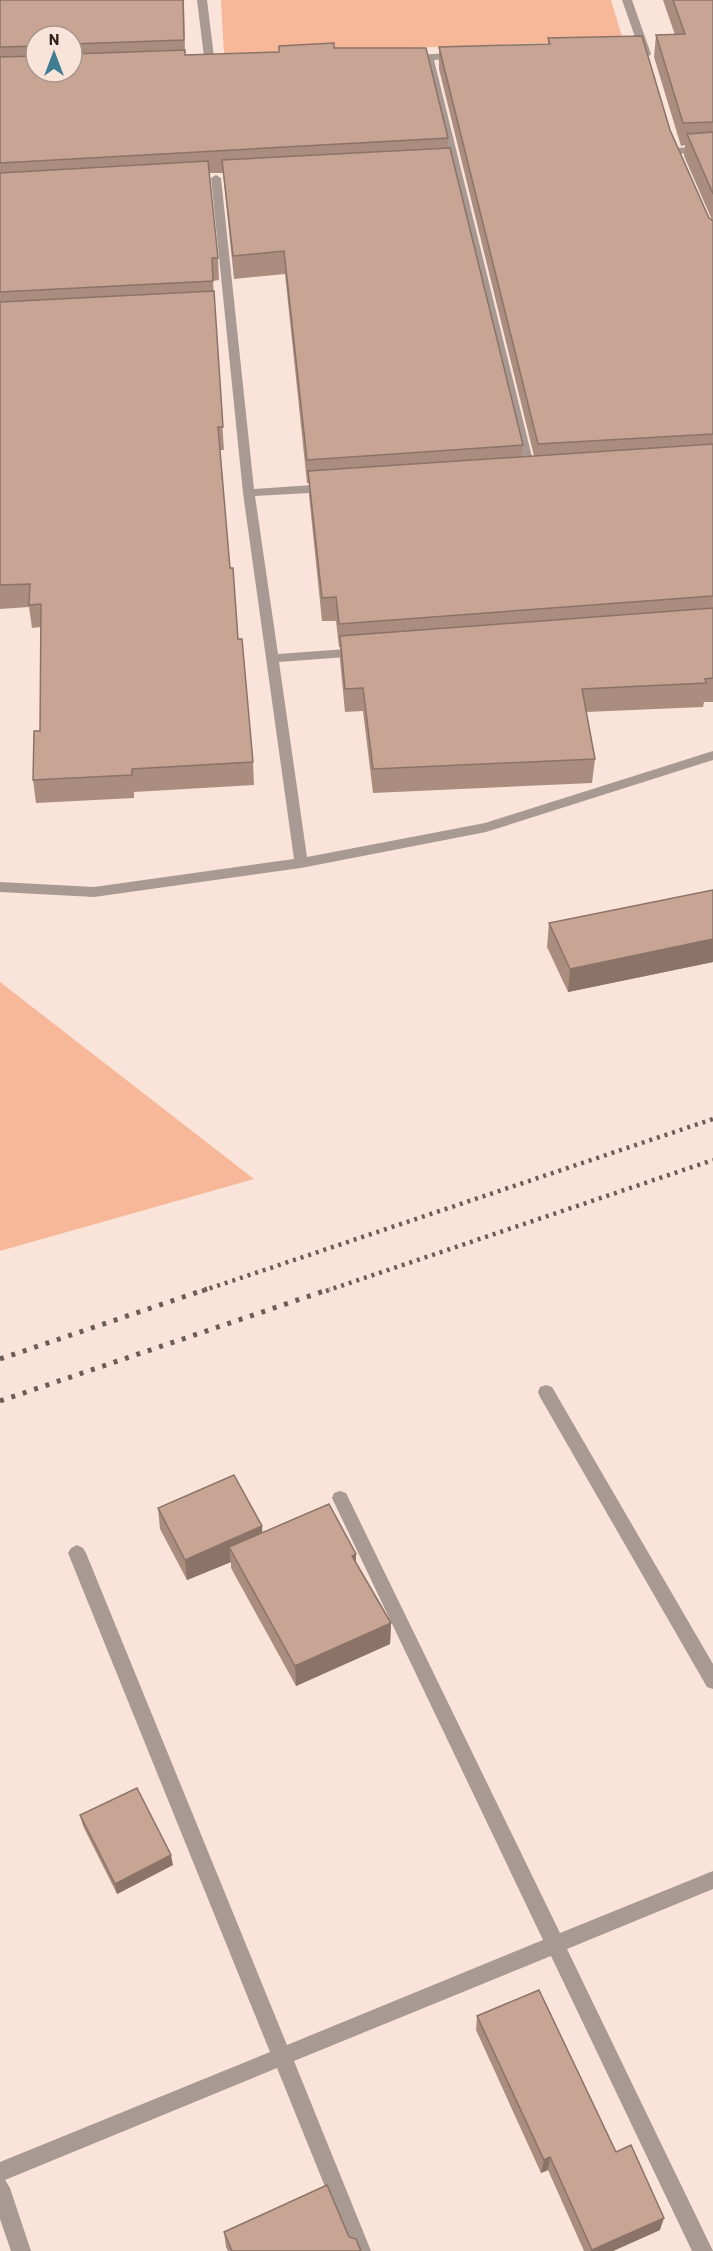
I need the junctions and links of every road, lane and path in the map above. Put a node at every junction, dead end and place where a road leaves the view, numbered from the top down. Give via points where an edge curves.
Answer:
1 (202, 0) edge
2 (627, 0) edge
3 (632, 48) edge
4 (644, 48) junction
5 (465, 55) edge
6 (429, 57) junction
7 (395, 58) edge
8 (222, 64) edge
9 (199, 65) edge
10 (210, 65) junction
11 (651, 70) edge
12 (671, 139) edge
13 (713, 149) edge
14 (455, 165) junction
15 (443, 166) edge
16 (216, 178) dead end
17 (530, 473) edge
18 (343, 487) edge
19 (249, 493) junction
20 (369, 651) edge
21 (274, 658) junction
22 (713, 755) edge
23 (301, 864) junction
24 (0, 886) edge
25 (546, 1392) dead end
26 (340, 1498) dead end
27 (77, 1553) dead end
28 (713, 1681) edge
29 (713, 1880) edge
30 (555, 1945) junction
31 (281, 2057) junction
32 (0, 2172) edge
33 (0, 2188) edge
34 (21, 2251) edge
35 (361, 2251) edge
36 (703, 2251) edge

1 - 10 street
2 - 4 street
3 - 4 street
4 - 11 street
5 - 6 street
6 - 7 street
6 - 14 street
8 - 10 street
9 - 10 street
12 - 13 street via 677,156
14 - 15 street
14 - 17 street
16 - 19 street via 223,309
18 - 19 street
19 - 21 street
20 - 21 street
21 - 23 street
22 - 23 street via 486,827
23 - 24 street via 94,892
25 - 28 street
26 - 30 street
27 - 31 street
29 - 30 street
30 - 31 street
30 - 36 street
31 - 32 street
31 - 35 street
33 - 34 street

